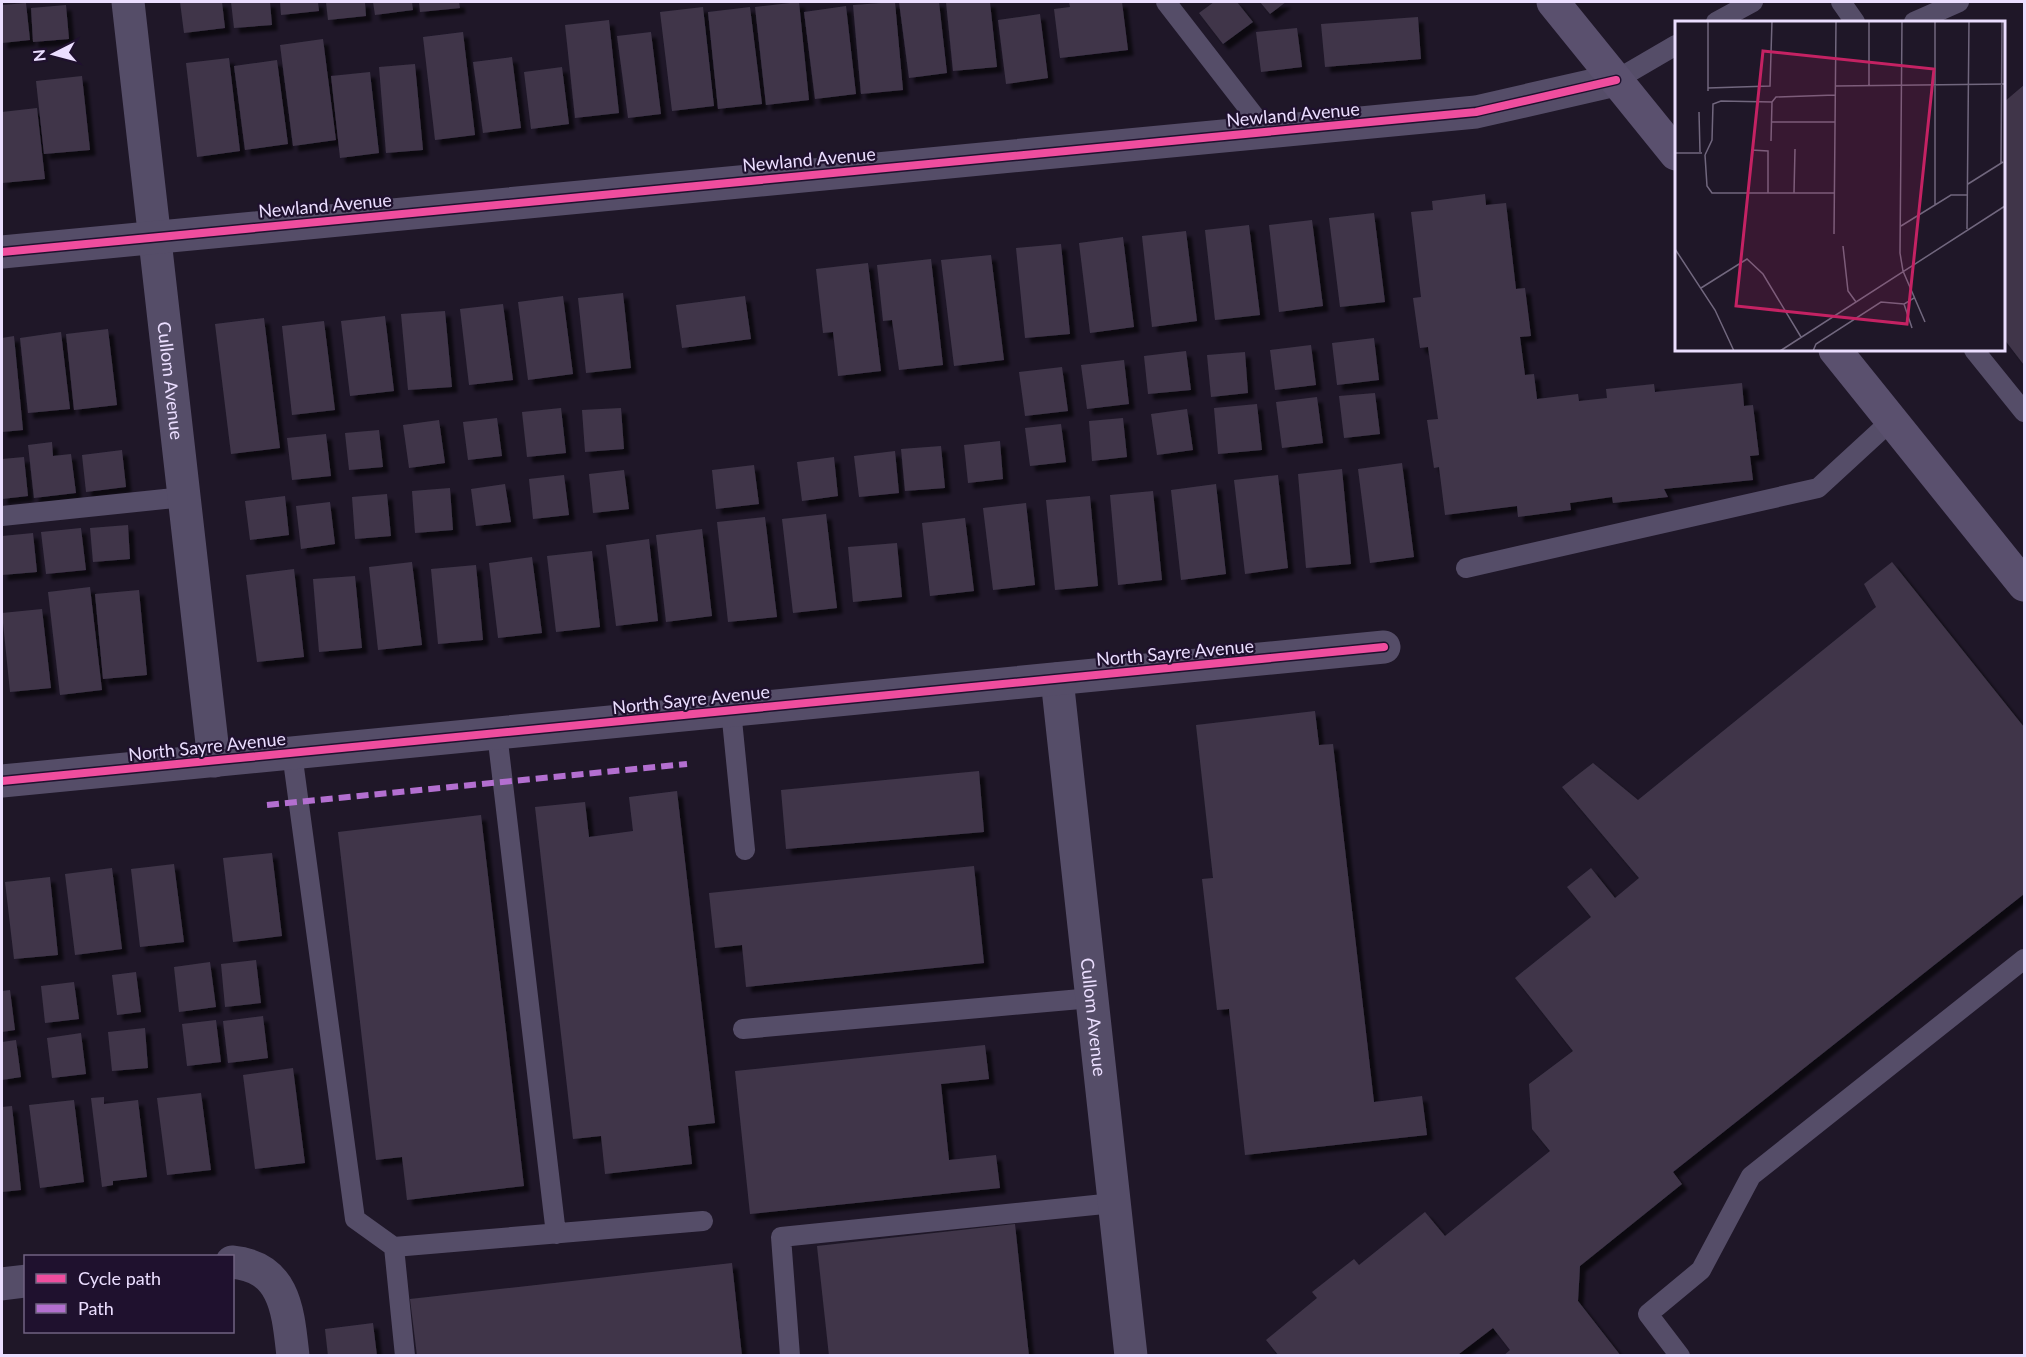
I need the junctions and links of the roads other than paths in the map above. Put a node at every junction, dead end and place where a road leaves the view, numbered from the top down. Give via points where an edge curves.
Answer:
1 (128, 2) edge
2 (1166, 2) edge
3 (1553, 2) edge
4 (1753, 2) edge
5 (1840, 2) edge
6 (1959, 2) edge
7 (1718, 21) edge
8 (1854, 21) edge
9 (1916, 21) edge
10 (1675, 46) edge
11 (1616, 80) junction
12 (1266, 131) junction
13 (1675, 152) edge
14 (154, 237) junction
15 (2, 252) edge
16 (1836, 351) edge
17 (1975, 351) edge
18 (2025, 412) edge
19 (1892, 420) junction
20 (184, 497) junction
21 (2, 516) edge
22 (1466, 568) dead end
23 (2025, 585) edge
24 (1384, 647) dead end
25 (1058, 679) junction
26 (730, 710) junction
27 (497, 733) junction
28 (292, 753) junction
29 (214, 761) junction
30 (2, 781) edge
31 (745, 850) dead end
32 (2025, 959) edge
33 (1092, 998) junction
34 (743, 1029) dead end
35 (1114, 1203) junction
36 (703, 1221) dead end
37 (556, 1234) junction
38 (394, 1247) junction
39 (234, 1262) edge
40 (24, 1281) edge
41 (2, 1284) edge
42 (293, 1356) edge
43 (405, 1356) edge
44 (790, 1356) edge
45 (1131, 1356) edge
46 (1680, 1356) edge

1 - 14 street, Cullom Avenue
2 - 12 lane
3 - 11 main road
4 - 7 lane
5 - 8 lane
6 - 9 lane
10 - 11 lane
11 - 12 street, Newland Avenue via 1476,112
11 - 13 main road
12 - 14 street, Newland Avenue
14 - 15 street, Newland Avenue
14 - 20 street, Cullom Avenue
16 - 19 main road
17 - 18 lane
19 - 22 lane via 1818,488
19 - 23 main road
20 - 21 lane
20 - 29 street, Cullom Avenue
24 - 25 street, North Sayre Avenue
25 - 26 street, North Sayre Avenue
25 - 33 street, Cullom Avenue
26 - 27 street, North Sayre Avenue
26 - 31 lane
27 - 28 street, North Sayre Avenue
27 - 37 lane
28 - 29 street, North Sayre Avenue
28 - 38 lane via 355,1219
29 - 30 street, North Sayre Avenue
32 - 46 lane via 1751,1176 1701,1270 1648,1314
33 - 34 lane
33 - 35 street, Cullom Avenue
35 - 44 lane via 781,1237
35 - 45 street, Cullom Avenue
36 - 37 lane
37 - 38 lane
38 - 43 lane
39 - 42 street via 255,1266 279,1287 290,1323
40 - 41 street

